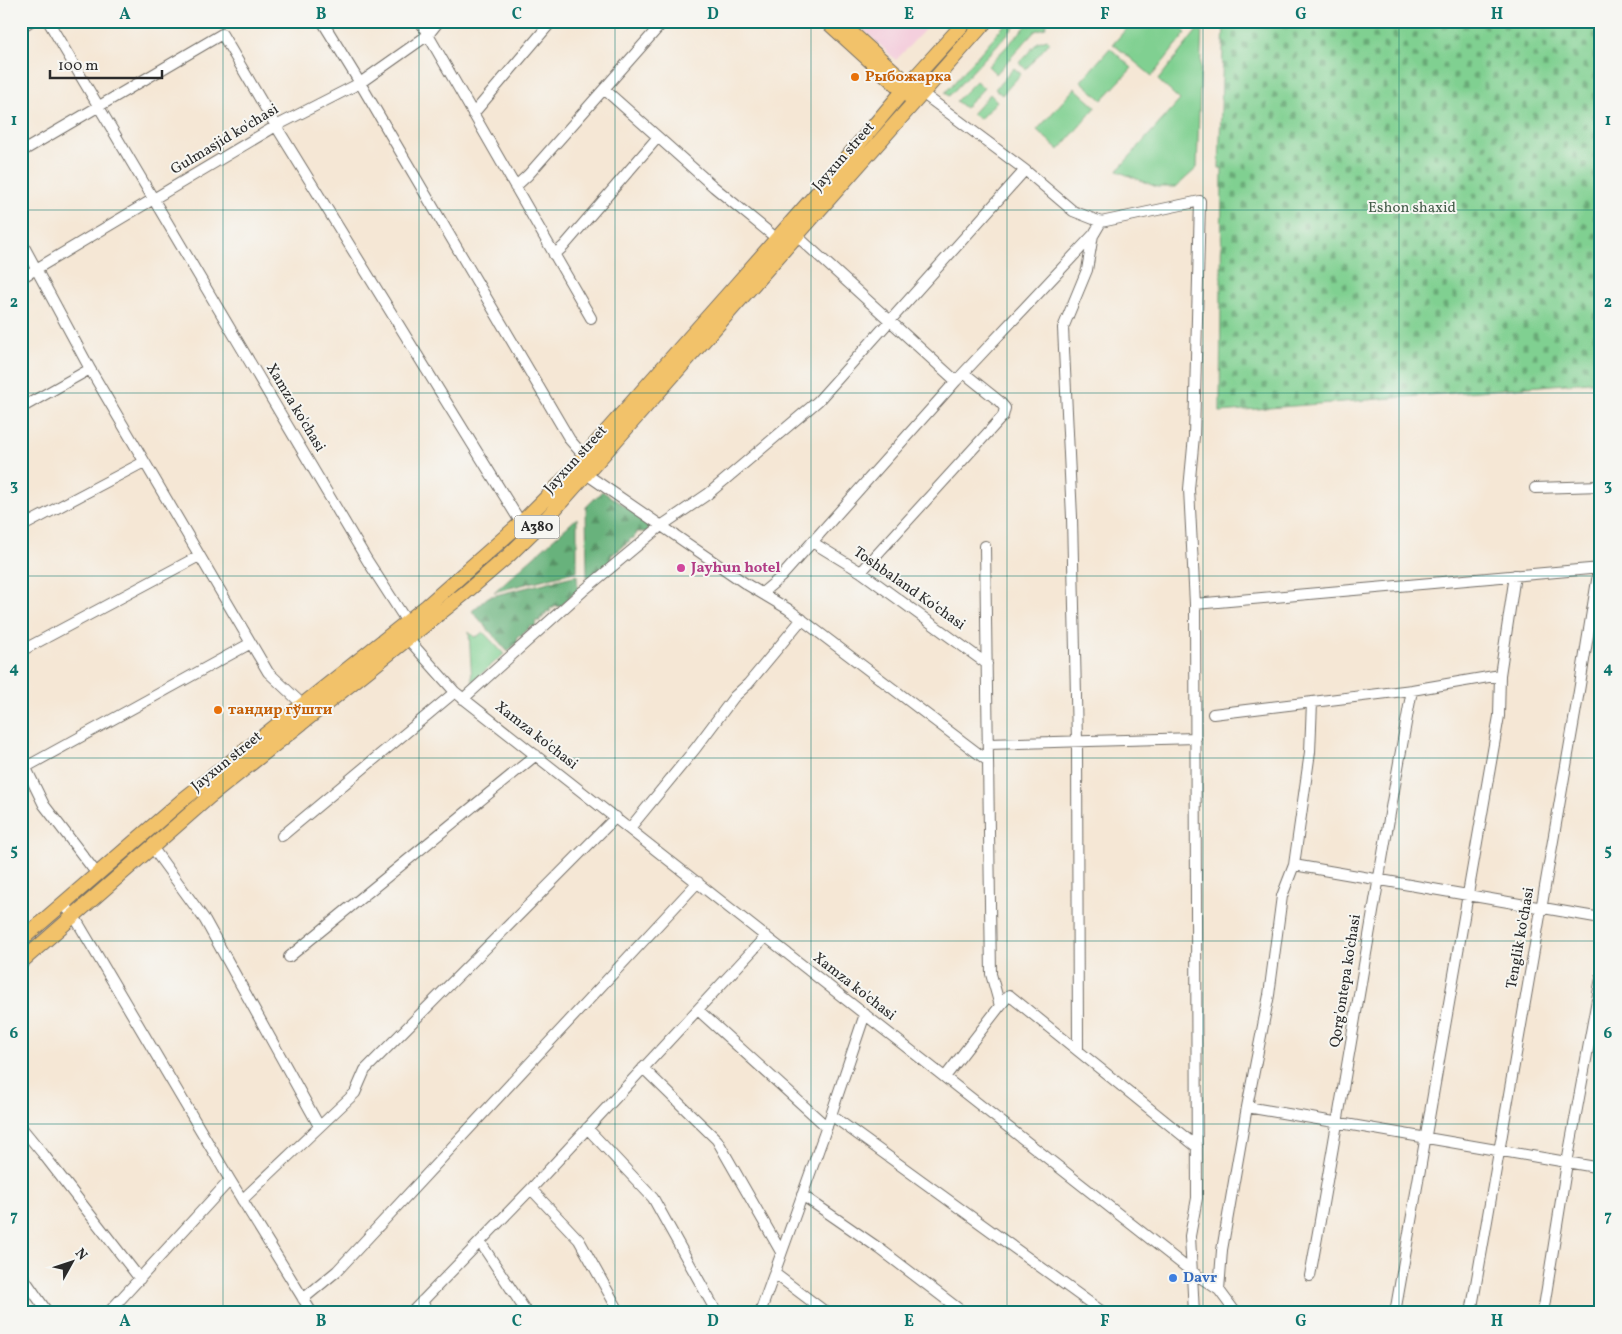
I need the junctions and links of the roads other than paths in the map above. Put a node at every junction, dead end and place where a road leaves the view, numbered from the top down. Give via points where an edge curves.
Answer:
1 (31, 21) edge
2 (48, 21) edge
3 (322, 21) edge
4 (420, 21) edge
5 (439, 21) edge
6 (552, 21) edge
7 (664, 21) edge
8 (824, 21) edge
9 (840, 21) edge
10 (966, 21) edge
11 (986, 21) edge
12 (21, 27) edge
13 (428, 35) junction
14 (360, 83) junction
15 (906, 88) junction
16 (604, 89) junction
17 (918, 98) junction
18 (98, 108) junction
19 (474, 114) junction
20 (276, 126) junction
21 (658, 137) junction
22 (21, 152) edge
23 (1025, 170) junction
24 (515, 187) junction
25 (154, 199) junction
26 (1100, 222) junction
27 (1094, 234) junction
28 (797, 236) junction
29 (776, 238) junction
30 (21, 241) edge
31 (554, 255) junction
32 (37, 269) junction
33 (21, 278) edge
34 (591, 318) dead end
35 (891, 321) junction
36 (90, 369) junction
37 (964, 373) junction
38 (956, 381) junction
39 (21, 408) edge
40 (584, 456) junction
41 (144, 462) junction
42 (586, 474) junction
43 (1601, 486) edge
44 (1535, 488) dead end
45 (522, 523) junction
46 (661, 526) junction
47 (21, 527) edge
48 (812, 542) junction
49 (985, 546) dead end
50 (200, 556) junction
51 (1600, 568) edge
52 (861, 572) junction
53 (1515, 575) junction
54 (762, 594) junction
55 (1195, 604) junction
56 (802, 619) junction
57 (407, 622) junction
58 (408, 639) junction
59 (251, 643) junction
60 (21, 651) edge
61 (987, 664) junction
62 (1500, 675) junction
63 (1412, 690) junction
64 (459, 695) junction
65 (1312, 702) junction
66 (303, 705) junction
67 (1213, 714) dead end
68 (1196, 738) junction
69 (1077, 741) junction
70 (988, 744) junction
71 (536, 755) junction
72 (988, 761) junction
73 (23, 762) edge
74 (616, 817) junction
75 (630, 828) junction
76 (282, 836) dead end
77 (152, 847) junction
78 (1294, 865) junction
79 (97, 874) junction
80 (1378, 880) junction
81 (698, 882) junction
82 (1468, 896) junction
83 (63, 904) junction
84 (1541, 909) junction
85 (74, 916) junction
86 (1601, 918) edge
87 (766, 936) junction
88 (21, 940) edge
89 (289, 957) dead end
90 (21, 962) edge
91 (1601, 978) edge
92 (1000, 1006) junction
93 (698, 1010) junction
94 (865, 1014) junction
95 (1078, 1051) junction
96 (643, 1068) junction
97 (945, 1077) junction
98 (1247, 1107) junction
99 (831, 1115) junction
100 (1338, 1122) junction
101 (319, 1126) junction
102 (21, 1127) edge
103 (827, 1127) junction
104 (587, 1128) junction
105 (1426, 1138) junction
106 (1197, 1147) junction
107 (1500, 1150) junction
108 (1567, 1163) junction
109 (1601, 1168) edge
110 (230, 1180) junction
111 (531, 1189) junction
112 (802, 1195) junction
113 (242, 1200) junction
114 (480, 1242) junction
115 (781, 1252) junction
116 (1191, 1271) junction
117 (774, 1273) junction
118 (21, 1274) edge
119 (1310, 1276) dead end
120 (140, 1279) junction
121 (1219, 1290) junction
122 (303, 1299) junction
123 (422, 1301) junction
124 (48, 1313) edge
125 (108, 1313) edge
126 (312, 1313) edge
127 (411, 1313) edge
128 (428, 1313) edge
129 (527, 1313) edge
130 (620, 1313) edge
131 (717, 1313) edge
132 (760, 1313) edge
133 (827, 1313) edge
134 (964, 1313) edge
135 (1104, 1313) edge
136 (1194, 1313) edge
137 (1236, 1313) edge
138 (1395, 1313) edge
139 (1472, 1313) edge
140 (1543, 1313) edge

1 - 12 street
2 - 18 street, Xamza ko'chasi
3 - 14 street
4 - 13 street
5 - 13 street, Gulmasjid ko'chasi
6 - 19 street
7 - 16 street
8 - 15 main road
9 - 15 main road
10 - 15 highway, Jayxun street / A380
11 - 17 highway, Jayxun street / A380
13 - 14 street, Gulmasjid ko'chasi
13 - 19 street
14 - 20 street, Gulmasjid ko'chasi
14 - 40 street via 570,440
15 - 17 main road
15 - 29 highway, Jayxun street / A380
16 - 21 street
16 - 24 street
17 - 23 street
17 - 28 highway, Jayxun street / A380
18 - 20 street via 222,34
18 - 22 street
18 - 25 street, Xamza ko'chasi
19 - 24 street
20 - 25 street, Gulmasjid ko'chasi
20 - 45 street
21 - 29 street
21 - 31 street
23 - 26 street via 1073,210
23 - 35 street
24 - 31 street
25 - 32 street, Gulmasjid ko'chasi
25 - 57 street, Xamza ko'chasi via 367,560
26 - 27 street
26 - 55 street via 1200,201 1194,436 1189,489
27 - 37 street
27 - 69 street via 1087,270 1063,328 1072,517
28 - 35 street
28 - 42 highway, Jayxun street / A380
29 - 40 highway, Jayxun street / A380
30 - 32 street
31 - 34 street
32 - 33 street, Gulmasjid ko'chasi
32 - 36 street
35 - 38 street
35 - 46 street via 818,401 708,494
36 - 39 street
36 - 41 street
37 - 38 street
37 - 52 street via 999,401 1005,408 1003,416
38 - 48 street
40 - 45 highway, Jayxun street / A380
41 - 47 street
41 - 50 street
42 - 46 street
42 - 58 highway, Jayxun street / A380 via 508,556
43 - 44 street
45 - 57 highway, Jayxun street / A380
46 - 54 street
46 - 64 street
48 - 52 street, Toshbaland Koʻchasi
48 - 54 street
49 - 61 street
50 - 59 street
50 - 60 street
51 - 53 street
51 - 84 street, Tenglik ko'chasi
52 - 61 street, Toshbaland Koʻchasi
53 - 55 street
53 - 62 street
54 - 56 street
55 - 68 street
56 - 72 street
56 - 75 street via 734,697
57 - 58 street, Xamza ko'chasi
57 - 66 highway, Jayxun street / A380
58 - 64 street, Xamza ko'chasi
58 - 77 highway, Jayxun street / A380 via 209,797
59 - 66 street via 268,672
59 - 73 street
61 - 70 street
62 - 63 street
62 - 82 street via 1499,716
63 - 65 street
63 - 80 street, Qorg'ontepa ko'chasi
64 - 71 street, Xamza ko'chasi
64 - 76 street
65 - 67 street
65 - 78 street via 1310,752
66 - 79 highway, Jayxun street / A380 via 184,799
68 - 69 street
68 - 106 street
69 - 70 street
69 - 95 street
70 - 72 street
71 - 74 street, Xamza ko'chasi
71 - 89 street
72 - 92 street via 991,974
73 - 79 street via 44,805
74 - 75 street, Xamza ko'chasi
74 - 101 street via 365,1070 355,1093
75 - 81 street, Xamza ko'chasi
77 - 85 highway, Jayxun street / A380
77 - 101 street via 204,920
78 - 80 street
78 - 98 street via 1282,896 1269,995
79 - 83 highway, Jayxun street / A380
80 - 82 street
80 - 100 street, Qorg'ontepa ko'chasi
81 - 87 street, Xamza ko'chasi
81 - 122 street via 337,1271
82 - 84 street
82 - 105 street
83 - 85 street
83 - 88 highway, Jayxun street / A380
84 - 86 street
84 - 107 street, Tenglik ko'chasi
85 - 90 highway, Jayxun street / A380
85 - 110 street
87 - 93 street
87 - 94 street, Xamza ko'chasi
91 - 108 street
92 - 95 street via 1009,995
92 - 97 street
93 - 96 street
93 - 103 street
94 - 97 street, Xamza ko'chasi
94 - 99 street
95 - 106 street
96 - 104 street
96 - 115 street via 716,1140
97 - 116 street, Xamza ko'chasi
98 - 100 street
98 - 121 street via 1222,1250
99 - 103 street
99 - 135 street
100 - 105 street
100 - 119 street, Qorg'ontepa ko'chasi
101 - 113 street
102 - 120 street
103 - 112 street
104 - 111 street
104 - 131 street via 653,1198
105 - 107 street
105 - 138 street
106 - 116 street via 1197,1198 1190,1236
107 - 108 street
107 - 139 street, Tenglik ko'chasi
108 - 109 street
108 - 140 street
110 - 113 street
110 - 120 street
111 - 114 street
111 - 130 street via 579,1240
112 - 115 street
112 - 134 street
113 - 122 street
114 - 123 street
114 - 129 street
115 - 117 street
116 - 121 street, Xamza ko'chasi
116 - 136 street
117 - 132 street
117 - 133 street
118 - 124 street
120 - 125 street
121 - 137 street, Xamza ko'chasi
122 - 126 street
123 - 127 street
123 - 128 street

